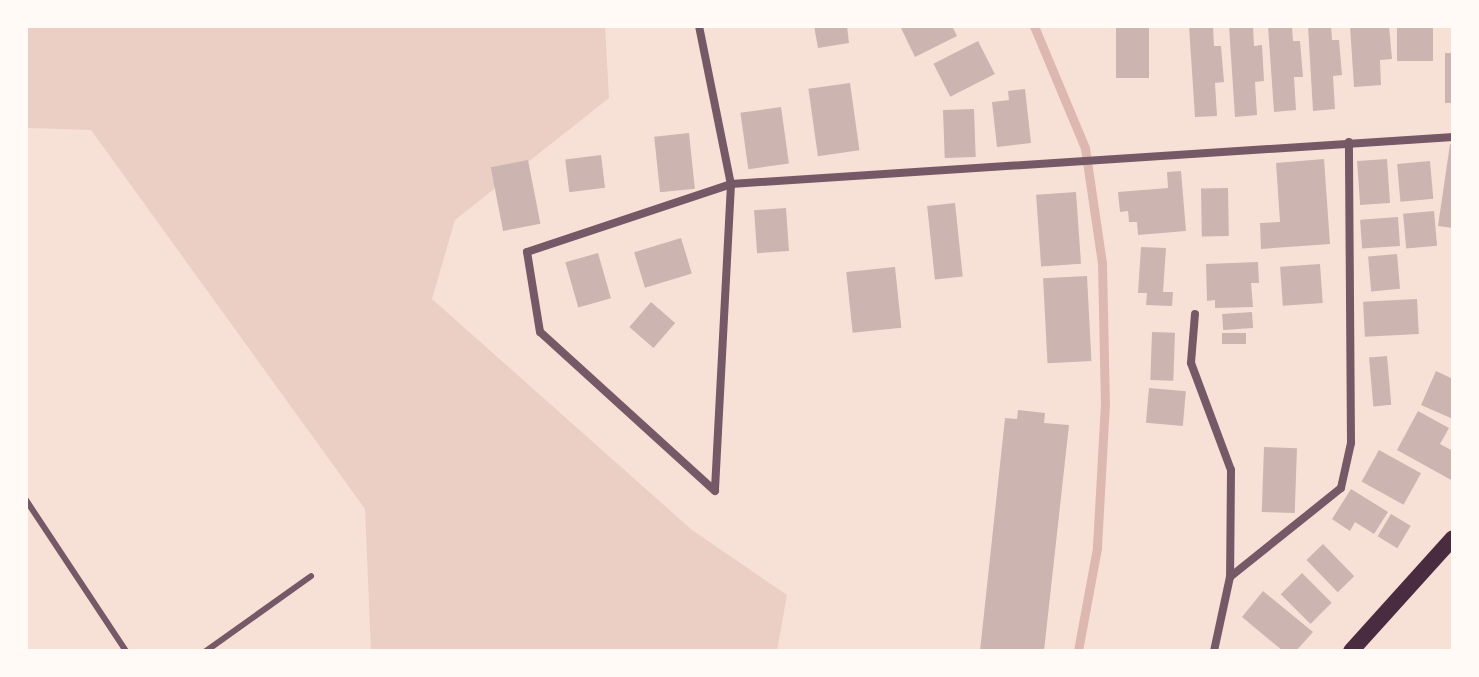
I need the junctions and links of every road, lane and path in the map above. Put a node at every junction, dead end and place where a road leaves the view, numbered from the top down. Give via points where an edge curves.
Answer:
1 (699, 26) edge
2 (1453, 137) edge
3 (1349, 142) junction
4 (731, 184) junction
5 (1195, 314) dead end
6 (26, 500) edge
7 (1453, 538) edge
8 (311, 576) dead end
9 (1230, 577) junction
10 (126, 651) edge
11 (206, 651) edge
12 (1214, 651) edge
13 (1351, 651) edge

1 - 4 street
2 - 3 street
3 - 4 street
3 - 9 street via 1351,443 1341,488
4 - 4 street via 727,261 715,491 540,332 527,252
5 - 9 street via 1191,363 1231,470
6 - 10 lane
7 - 13 main road
8 - 11 lane
9 - 12 street

